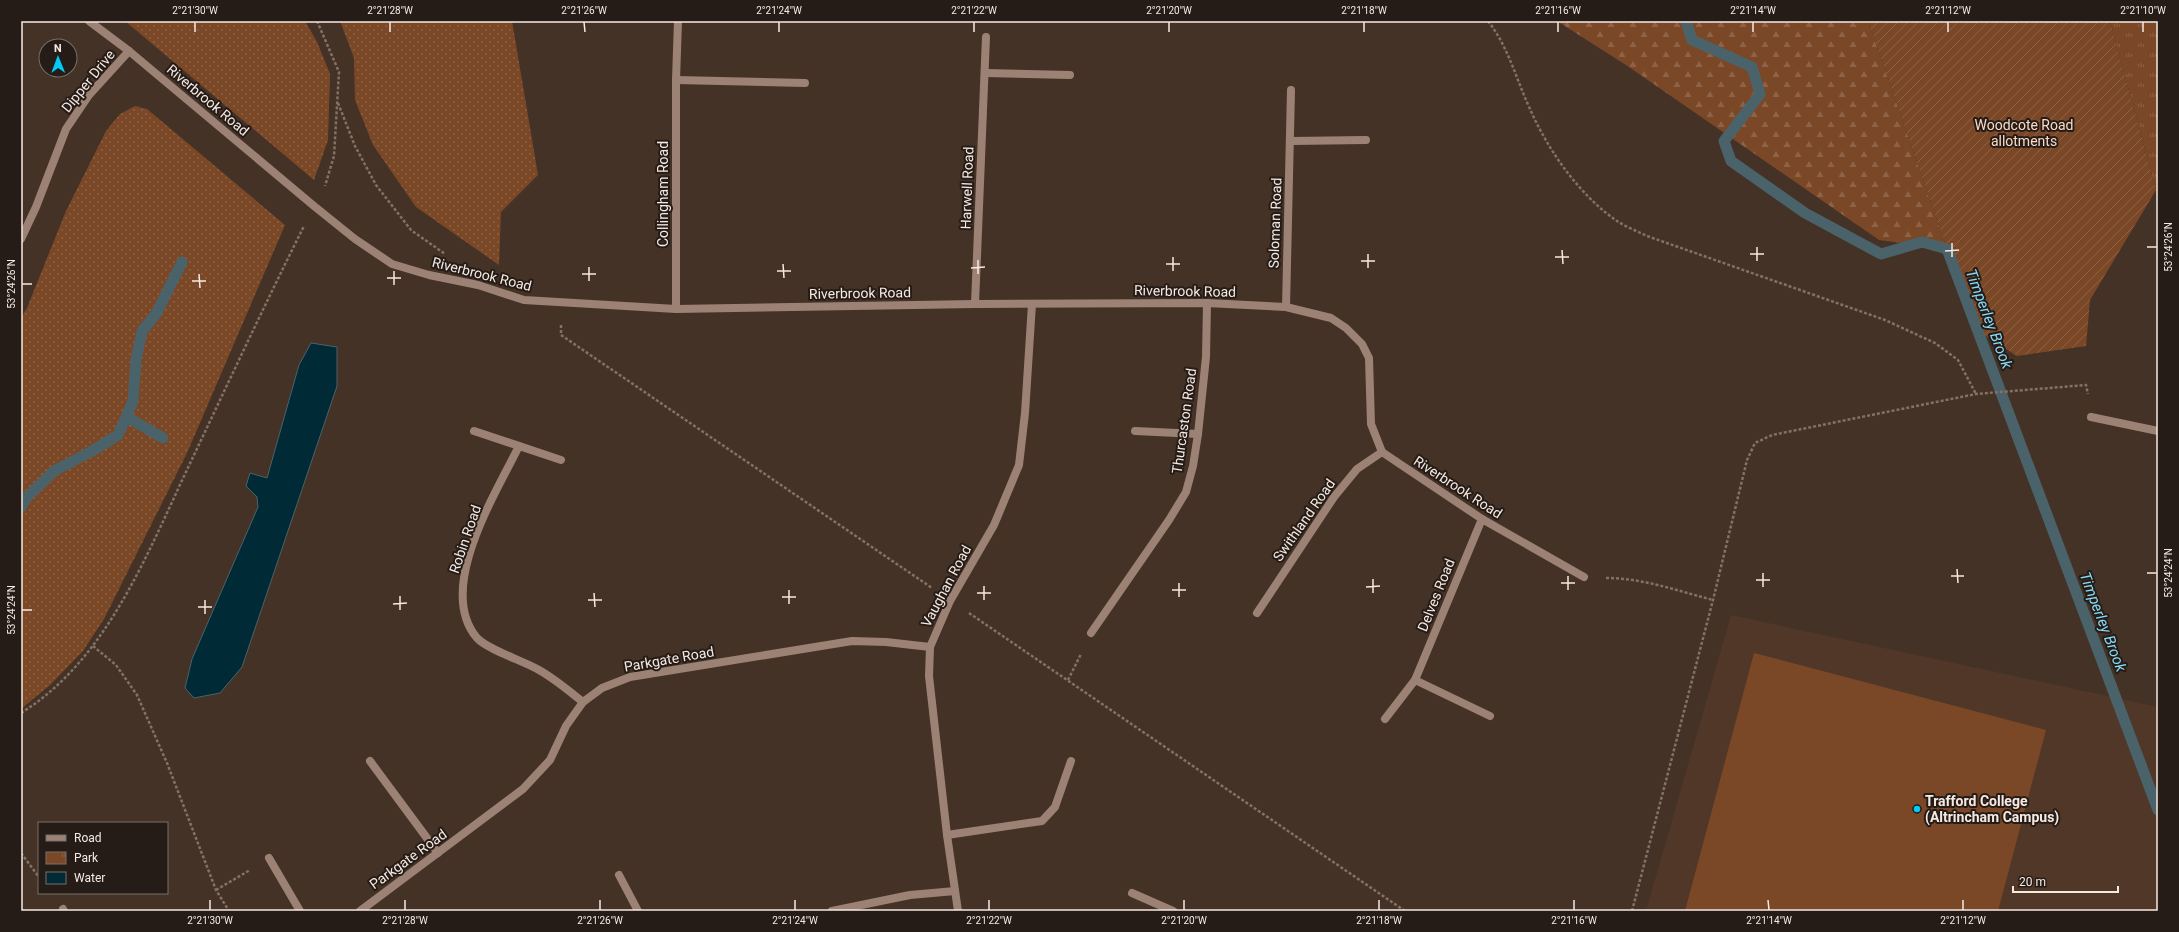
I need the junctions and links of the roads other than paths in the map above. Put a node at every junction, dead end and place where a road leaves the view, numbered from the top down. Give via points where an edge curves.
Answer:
1 (89, 21) edge
2 (678, 21) edge
3 (986, 38) dead end
4 (129, 51) junction
5 (985, 73) junction
6 (1070, 75) dead end
7 (676, 80) junction
8 (805, 83) dead end
9 (1291, 90) dead end
10 (1366, 140) dead end
11 (1291, 141) junction
12 (21, 239) edge
13 (975, 304) junction
14 (1032, 304) junction
15 (1207, 304) junction
16 (1286, 307) junction
17 (676, 309) junction
18 (2091, 416) road end
19 (474, 431) dead end
20 (2158, 431) edge
21 (1135, 432) dead end
22 (1198, 434) junction
23 (519, 446) junction
24 (1382, 452) junction
25 (561, 460) dead end
26 (1482, 519) junction
27 (1584, 577) road end
28 (1257, 613) dead end
29 (1091, 634) road end
30 (930, 647) junction
31 (1415, 680) junction
32 (583, 702) junction
33 (1490, 716) dead end
34 (1386, 719) dead end
35 (370, 761) dead end
36 (1071, 761) dead end
37 (947, 836) junction
38 (438, 853) junction
39 (268, 858) road end
40 (619, 875) dead end
41 (955, 891) junction
42 (1132, 893) dead end
43 (843, 909) edge
44 (300, 911) edge
45 (360, 911) edge
46 (638, 911) edge
47 (832, 911) edge
48 (958, 911) edge
49 (1173, 911) edge

1 - 4 street, Riverbrook Road
2 - 7 street, Collingham Road
3 - 5 street, Harwell Road
4 - 12 street, Dipper Drive via 89,95 66,129
4 - 17 street, Riverbrook Road via 314,206 355,239 392,264 478,285 524,300
5 - 6 street
5 - 13 street, Harwell Road
7 - 8 street
7 - 17 street, Collingham Road
9 - 11 street, Soloman Road
10 - 11 street
11 - 16 street, Soloman Road
13 - 14 street, Riverbrook Road
13 - 17 street, Riverbrook Road
14 - 15 street, Riverbrook Road
14 - 30 street, Vaughan Road via 1019,465 994,526 950,601
15 - 16 street, Riverbrook Road
15 - 22 street, Thurcaston Road via 1206,358
16 - 24 street, Riverbrook Road via 1331,318 1362,344 1369,358 1371,424
18 - 20 street
19 - 23 street
21 - 22 street
22 - 29 street, Thurcaston Road via 1186,492
23 - 25 street
23 - 32 street, Robin Road via 481,524 466,566 462,592 466,618 478,638 504,654 539,670
24 - 26 street, Riverbrook Road
24 - 28 street, Swithland Road via 1357,469 1334,497
26 - 27 street, Riverbrook Road
26 - 31 street, Delves Road
30 - 32 street, Parkgate Road via 852,641 630,677 602,688
30 - 37 street, Vaughan Road via 929,676
31 - 33 street
31 - 34 street, Delves Road
32 - 38 street, Parkgate Road via 566,726 550,760 523,790
35 - 38 street
36 - 37 street via 1055,807 1042,821
37 - 41 street, Vaughan Road
38 - 45 street, Parkgate Road
39 - 44 street
40 - 46 street
41 - 43 street via 910,895
41 - 48 street, Vaughan Road
42 - 49 street
43 - 47 street

